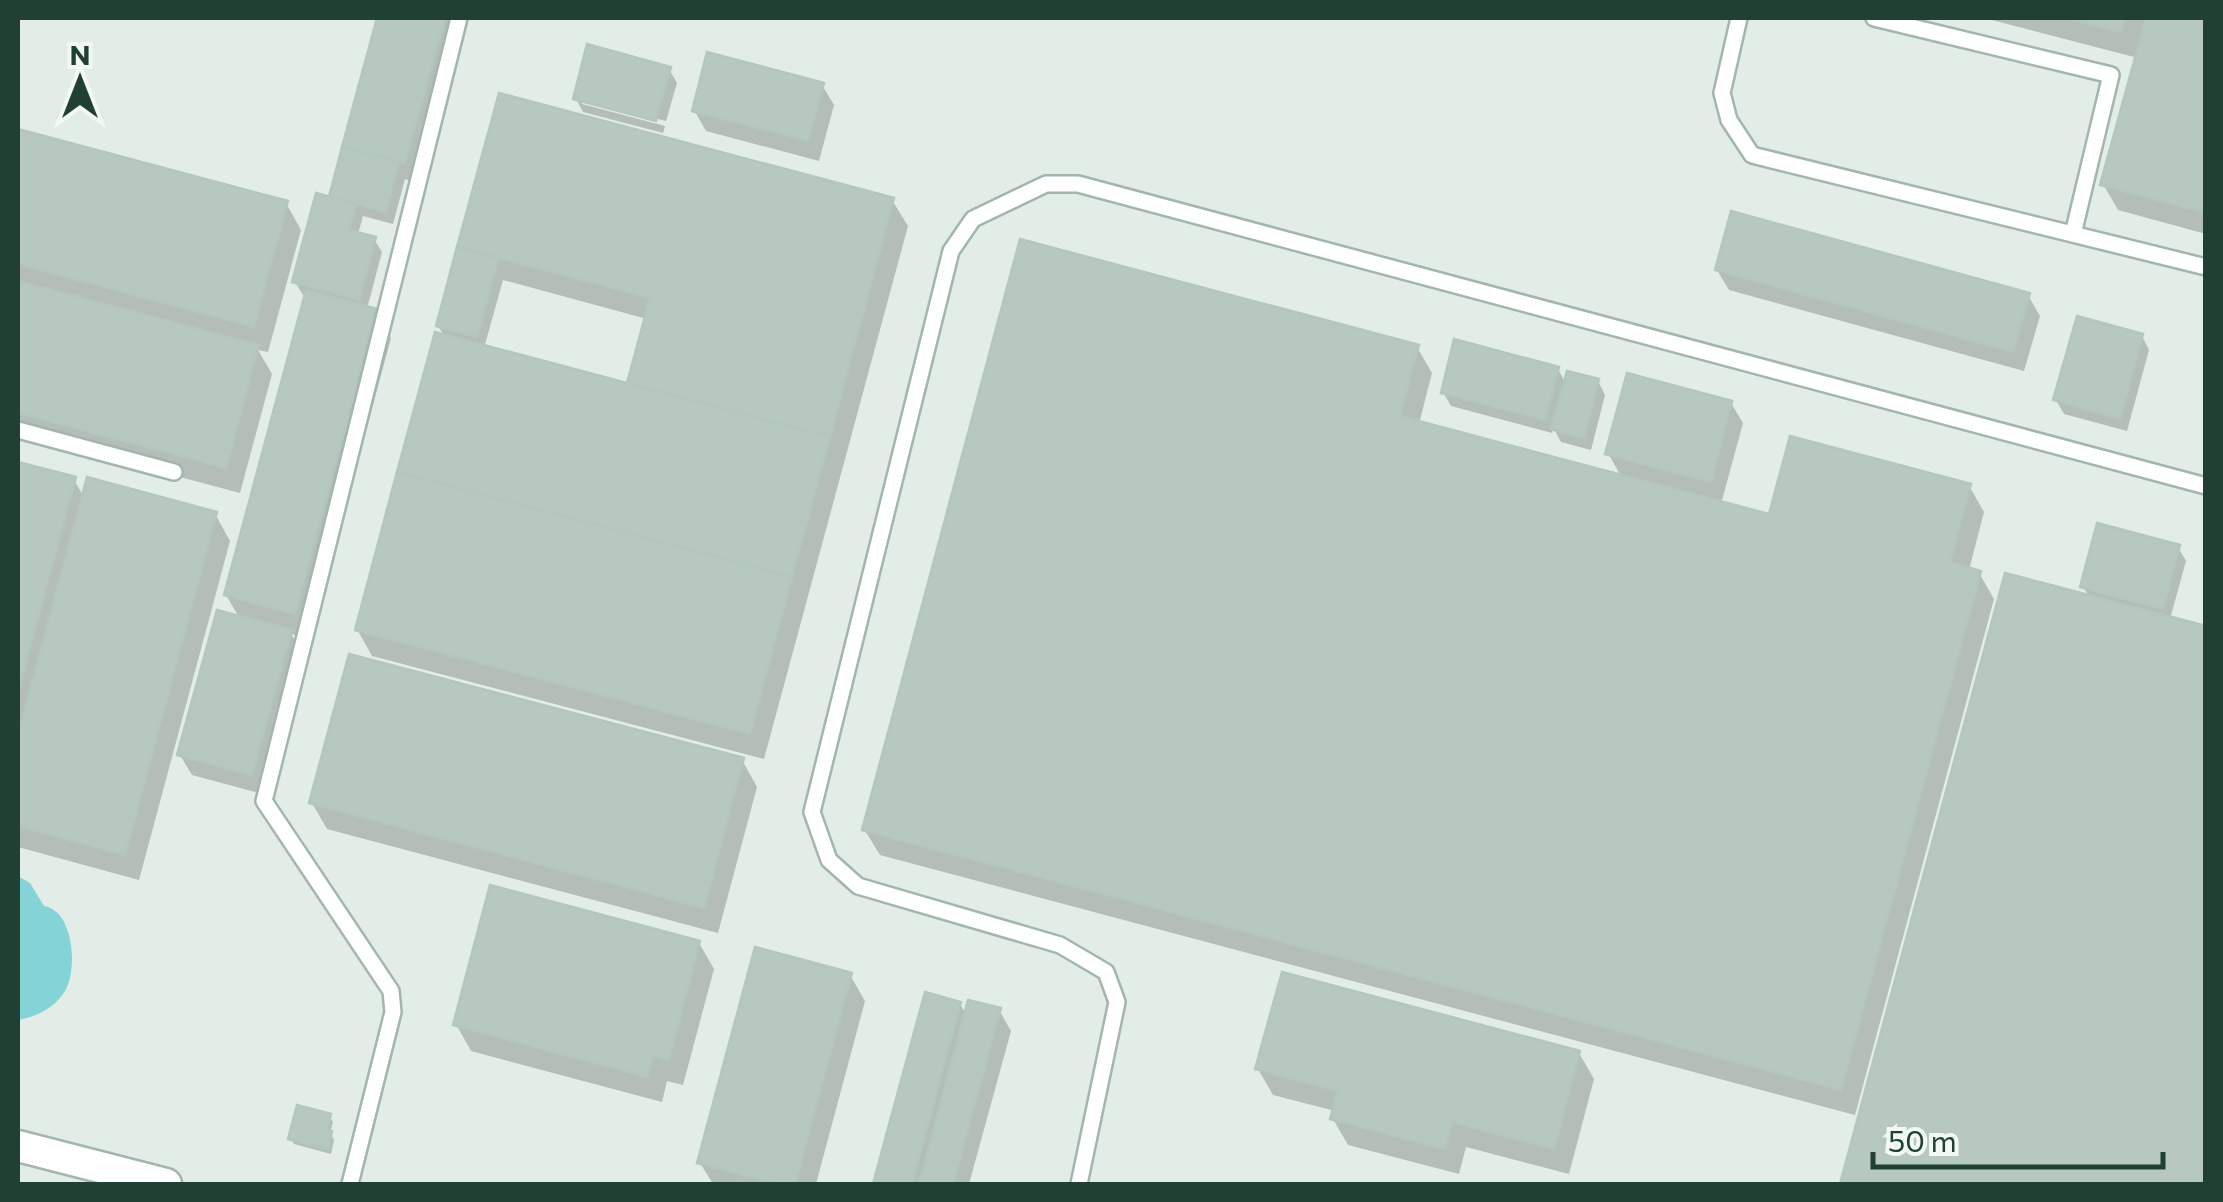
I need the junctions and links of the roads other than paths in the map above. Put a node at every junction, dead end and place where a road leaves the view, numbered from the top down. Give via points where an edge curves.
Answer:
1 (459, 18) edge
2 (1740, 18) edge
3 (1874, 18) edge
4 (2073, 234) junction
5 (2206, 266) edge
6 (18, 430) edge
7 (174, 472) dead end
8 (2206, 486) edge
9 (18, 1146) edge
10 (166, 1184) edge
11 (350, 1184) edge
12 (1079, 1184) edge

1 - 11 lane via 264,801 391,991 393,1012
2 - 4 lane via 1722,93 1729,120 1752,155
3 - 4 lane via 2112,75
4 - 5 lane
6 - 7 lane
8 - 12 lane via 1078,184 1046,184 974,218 950,251 812,812 829,860 858,886 1060,945 1106,972 1118,1002
9 - 10 street

